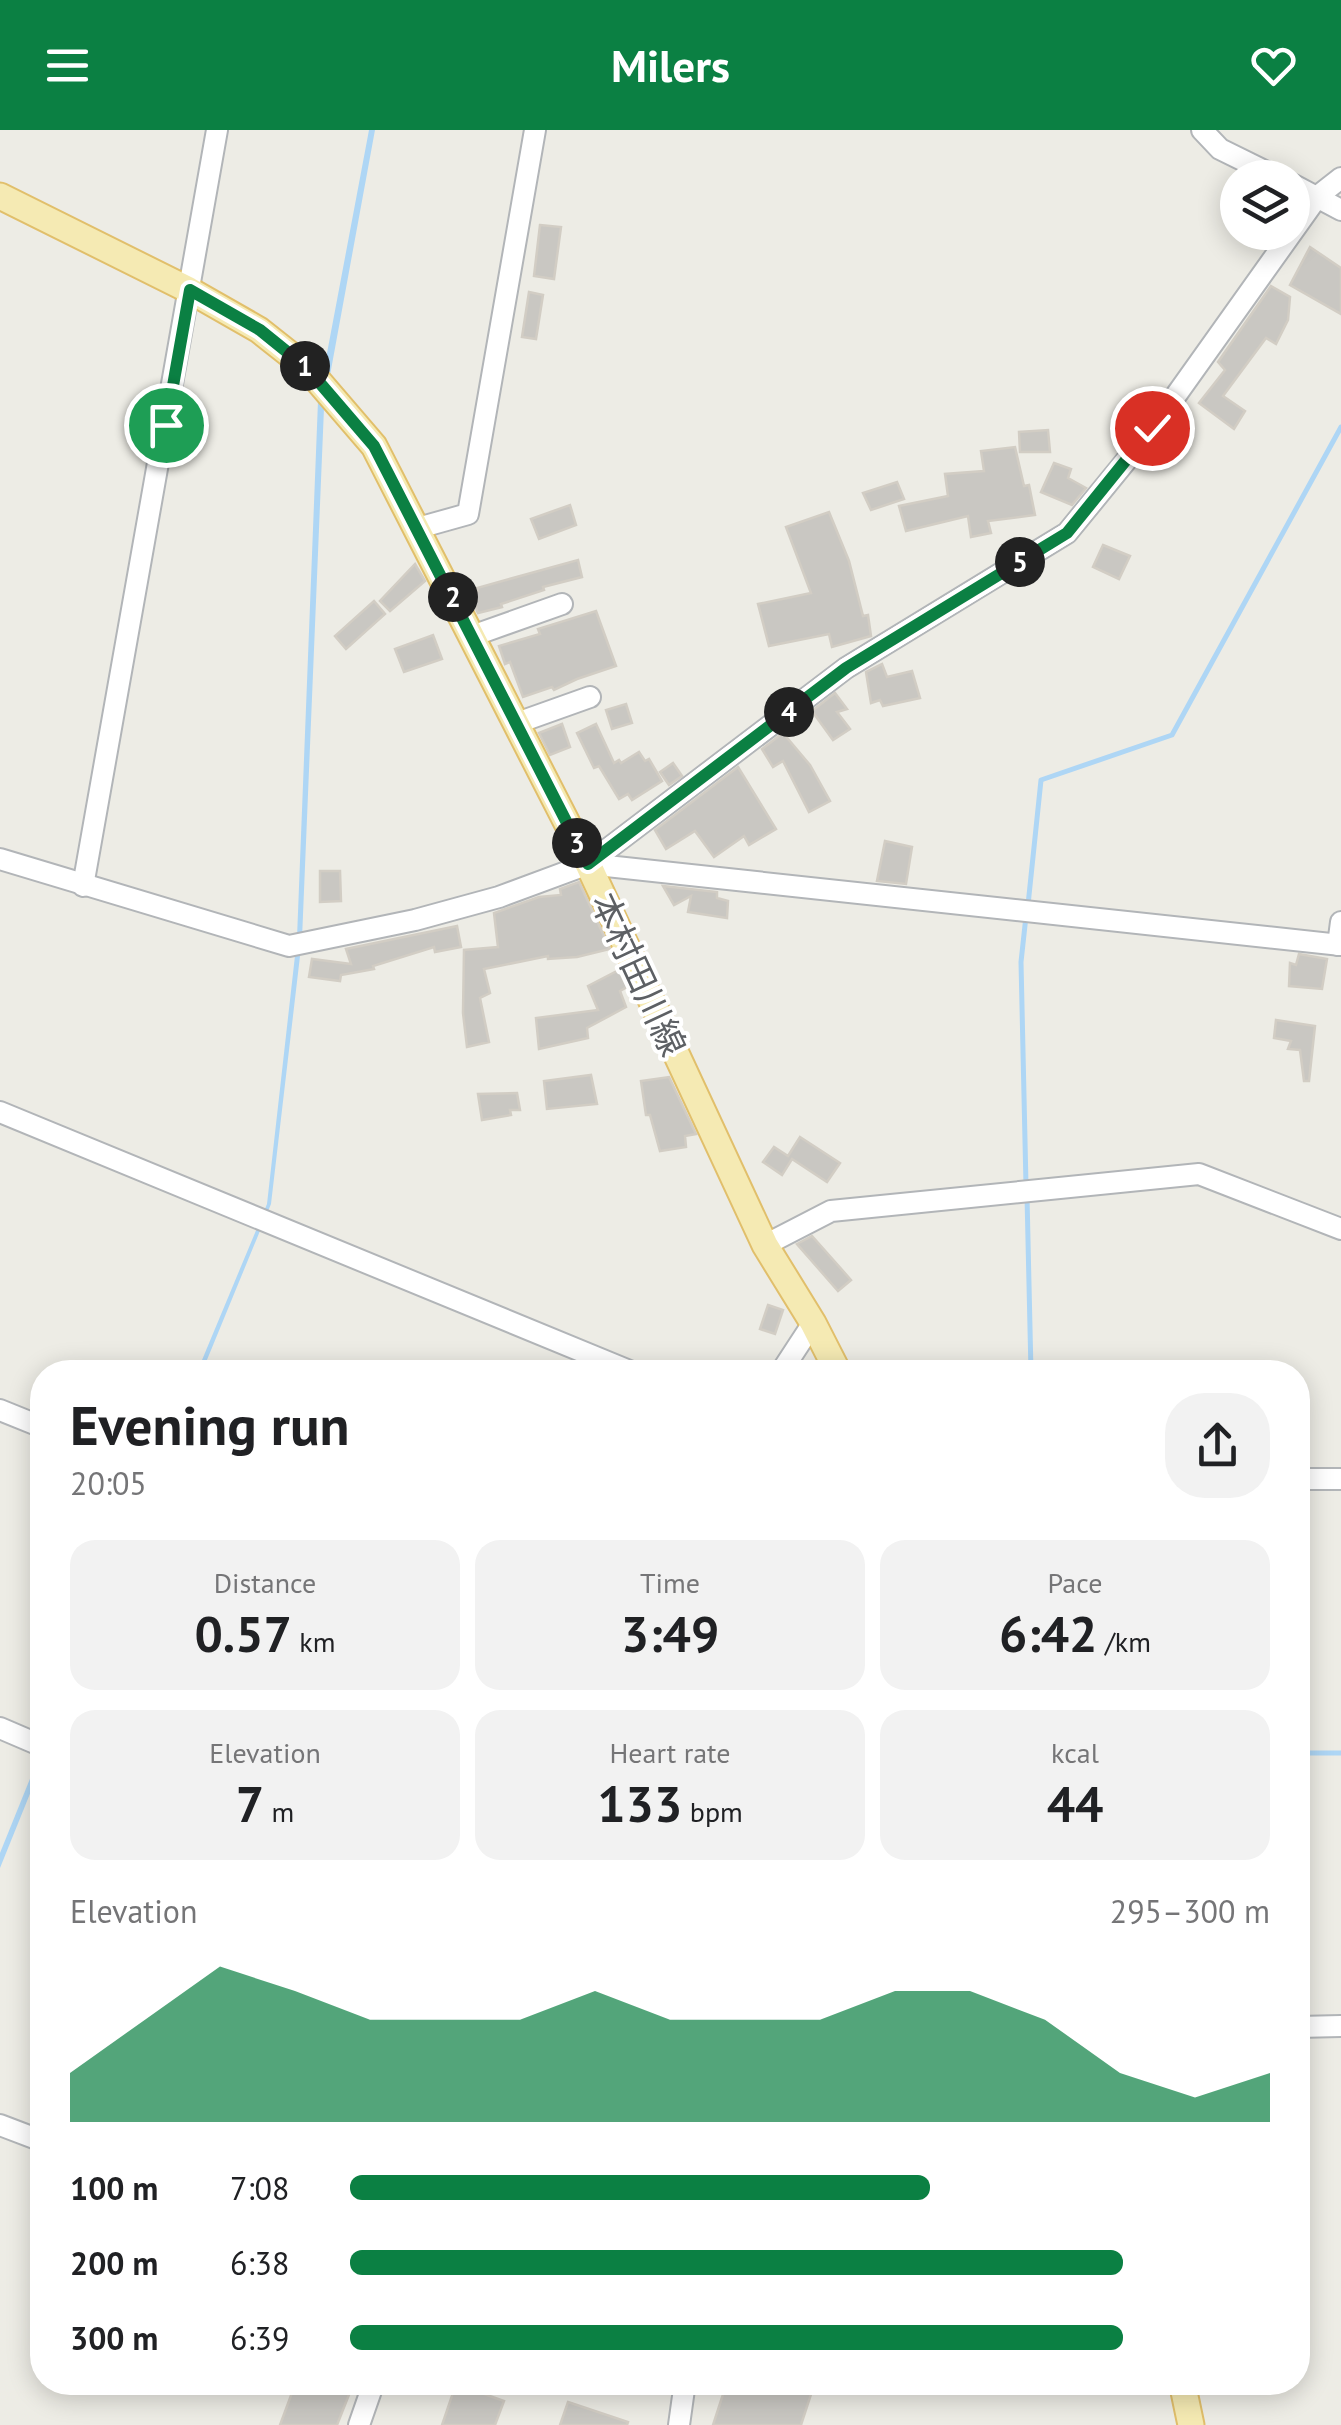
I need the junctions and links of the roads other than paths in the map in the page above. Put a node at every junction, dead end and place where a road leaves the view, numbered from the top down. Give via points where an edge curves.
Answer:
1 (217, 130) edge
2 (536, 130) edge
3 (1202, 130) edge
4 (1242, 160) edge
5 (1341, 178) edge
6 (1310, 192) edge
7 (0, 196) edge
8 (1318, 196) junction
9 (1341, 210) edge
10 (190, 290) junction
11 (418, 528) junction
12 (562, 604) dead end
13 (472, 636) junction
14 (590, 698) dead end
15 (517, 723) junction
16 (0, 859) edge
17 (588, 864) junction
18 (83, 886) junction
19 (1341, 922) edge
20 (1339, 945) edge
21 (0, 1112) edge
22 (1341, 1229) edge
23 (765, 1245) junction
24 (813, 1323) junction
25 (603, 1360) edge
26 (789, 1360) edge
27 (832, 1360) edge
28 (0, 1410) edge
29 (30, 1422) edge
30 (1310, 1479) edge
31 (1341, 1479) edge
32 (0, 1728) edge
33 (30, 1741) edge
34 (1341, 2026) edge
35 (1310, 2027) edge
36 (0, 2125) edge
37 (30, 2136) edge
38 (369, 2395) edge
39 (683, 2395) edge
40 (1184, 2395) edge
41 (359, 2425) edge
42 (678, 2425) edge
43 (1190, 2425) edge

1 - 10 street
2 - 11 street via 468,514
3 - 4 street
5 - 8 street
6 - 8 street
7 - 10 main road, 本村田川線
8 - 9 street
8 - 17 street via 1152,428 1067,533 846,668
10 - 11 main road, 本村田川線 via 260,330 307,368 374,446
10 - 18 street
11 - 13 main road, 本村田川線
12 - 13 street
13 - 15 main road, 本村田川線
14 - 15 street
15 - 17 main road, 本村田川線
16 - 18 street
17 - 18 street via 415,920 290,946
17 - 20 street
17 - 23 main road, 本村田川線
19 - 20 street
21 - 25 street
22 - 23 street via 1198,1174 830,1211
23 - 24 main road, 本村田川線
24 - 26 street
24 - 27 main road, 本村田川線
28 - 29 street
30 - 31 street
32 - 33 street
34 - 35 street
36 - 37 street
38 - 41 street
39 - 42 street
40 - 43 main road

